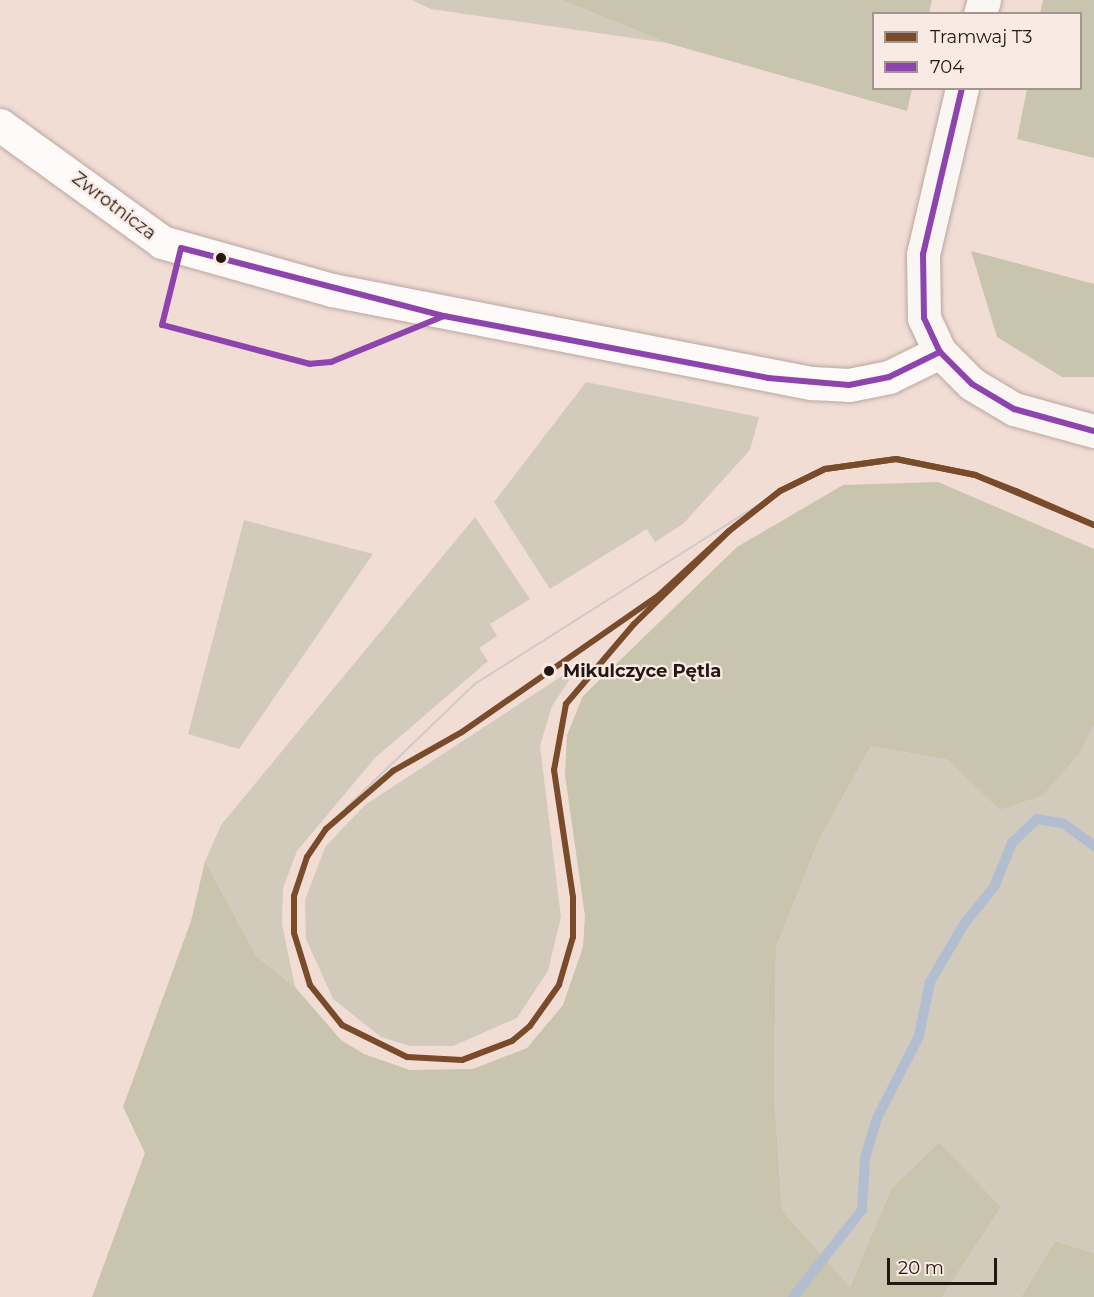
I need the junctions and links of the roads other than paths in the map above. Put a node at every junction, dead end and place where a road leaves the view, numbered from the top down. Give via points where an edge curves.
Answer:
1 (962, 90) edge
2 (0, 125) edge
3 (940, 351) junction
4 (1094, 431) edge

1 - 3 main road via 920,268 924,318
2 - 3 street, Zwrotnicza via 162,242 332,290 812,383 849,385 889,377
3 - 4 main road via 972,384 1014,410

